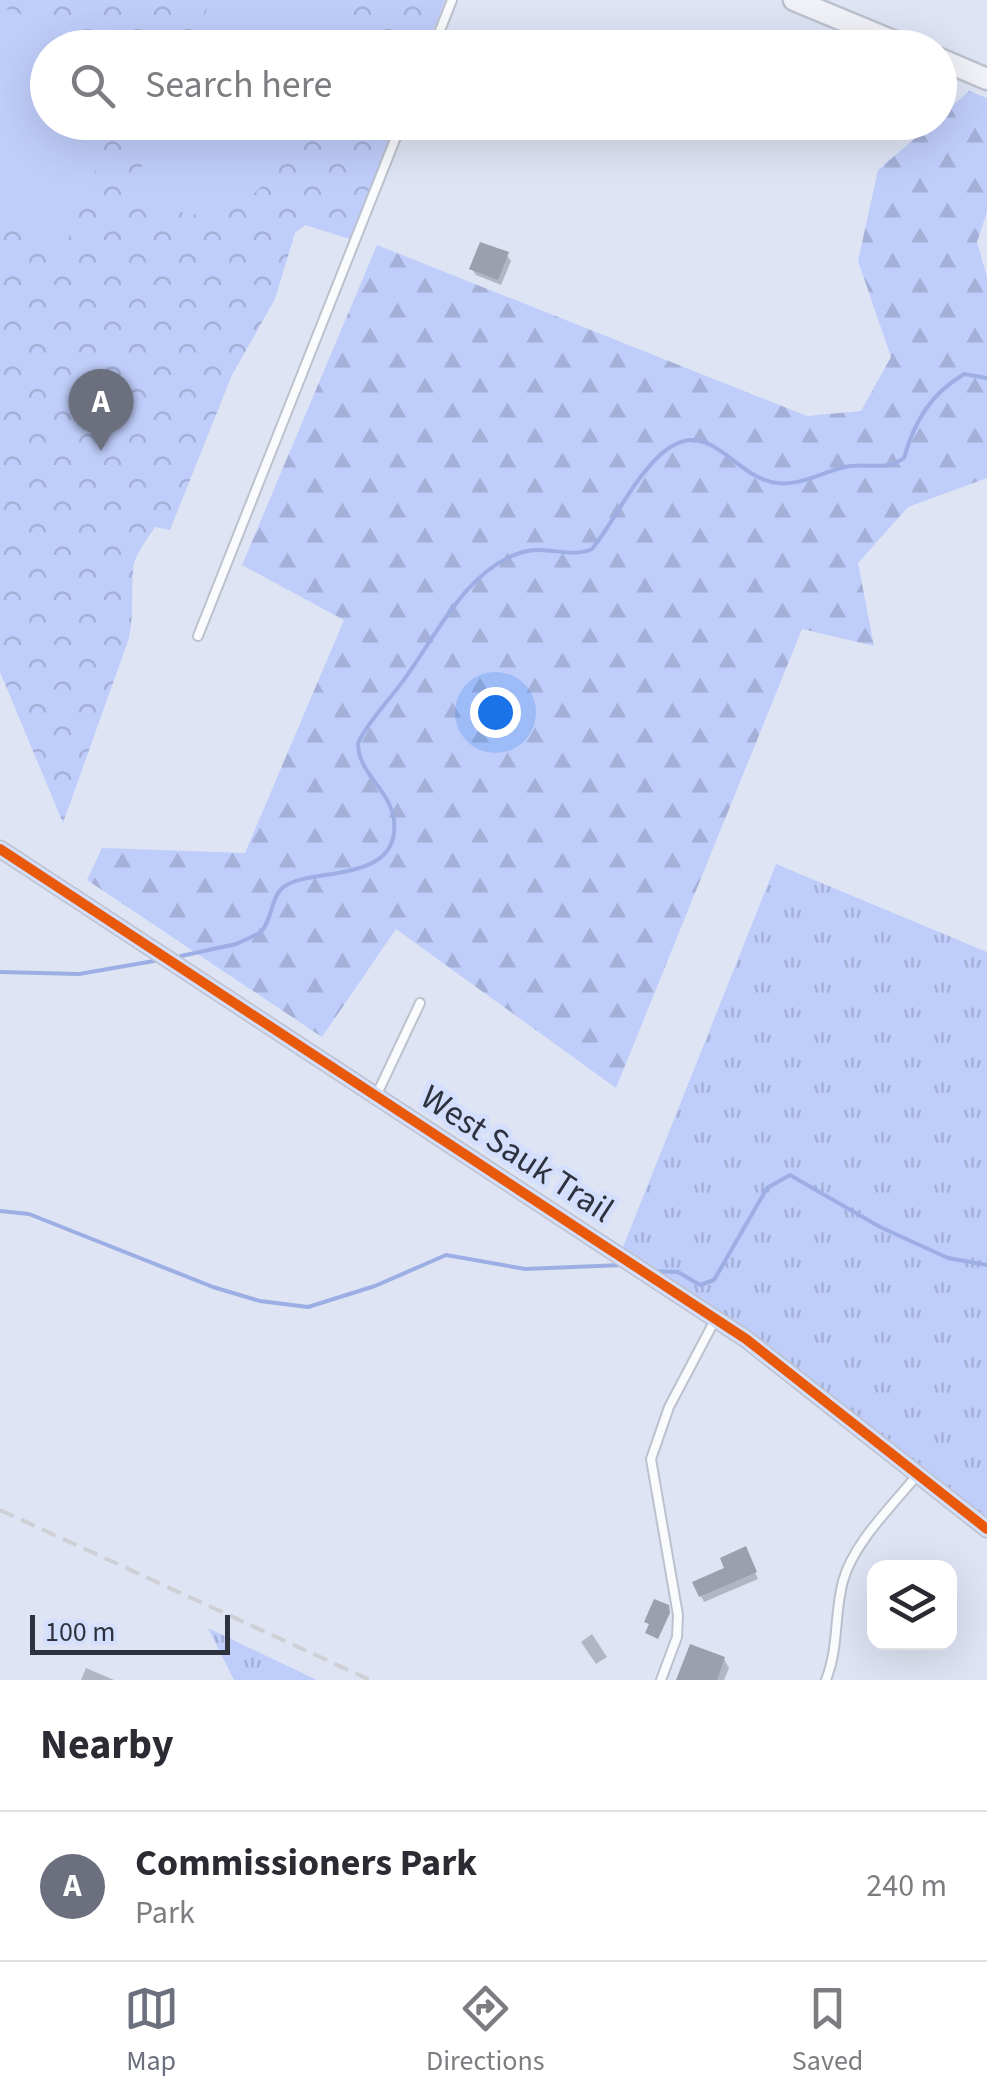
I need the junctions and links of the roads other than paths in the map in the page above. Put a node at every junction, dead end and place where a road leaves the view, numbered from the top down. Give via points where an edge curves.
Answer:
1 (452, 0) edge
2 (794, 0) edge
3 (440, 30) edge
4 (866, 30) edge
5 (957, 67) edge
6 (987, 79) edge
7 (395, 140) edge
8 (198, 636) dead end
9 (0, 849) edge
10 (420, 1003) dead end
11 (377, 1094) junction
12 (716, 1318) junction
13 (918, 1474) junction
14 (987, 1529) edge
15 (661, 1680) edge
16 (826, 1680) edge

1 - 3 lane
2 - 4 main road
5 - 6 main road
7 - 8 lane
9 - 11 street, West Sauk Trail
10 - 11 lane
11 - 12 street, West Sauk Trail
12 - 13 street, West Sauk Trail
12 - 15 lane via 669,1407 651,1460 678,1615
13 - 14 street, West Sauk Trail
13 - 16 lane via 849,1566

